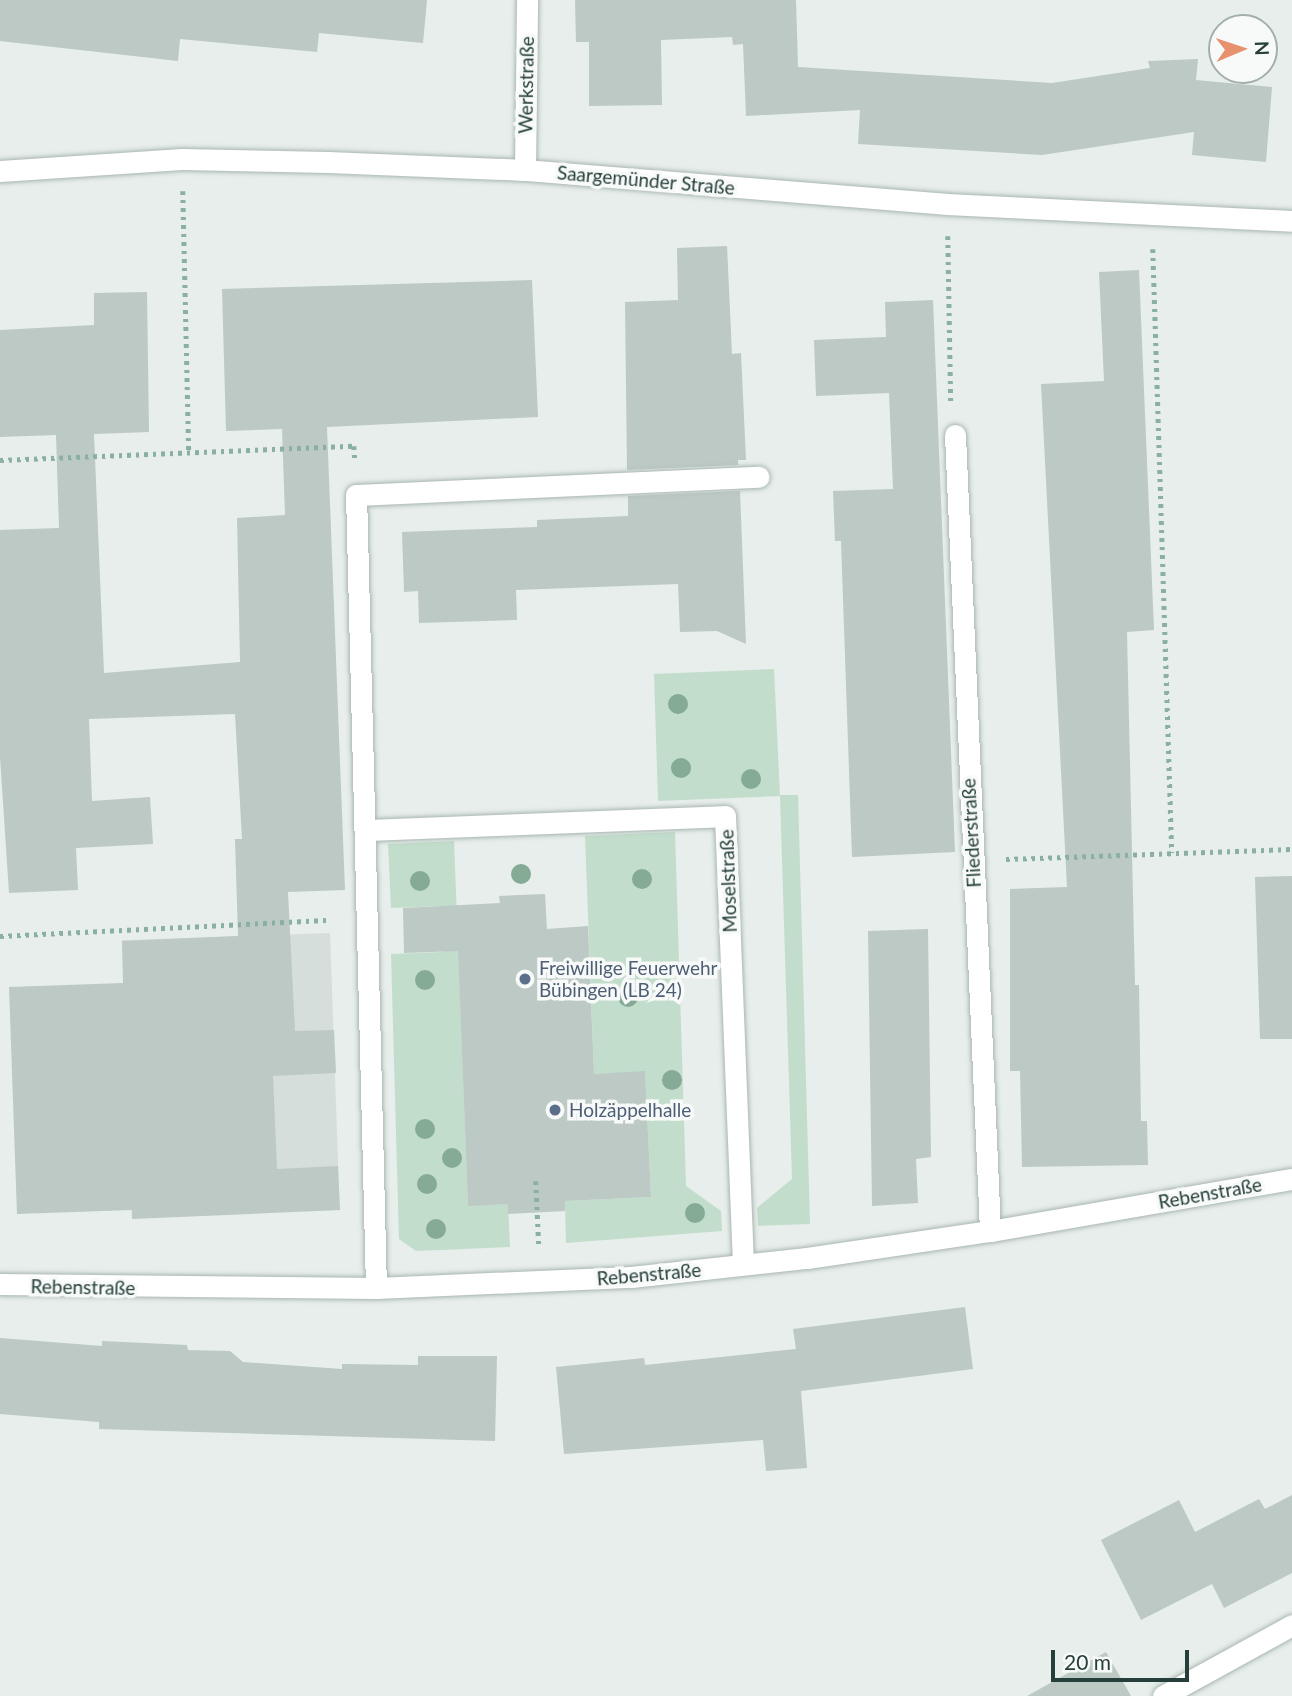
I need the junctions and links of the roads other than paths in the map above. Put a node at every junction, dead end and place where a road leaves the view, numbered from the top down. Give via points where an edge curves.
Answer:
1 (527, 0) edge
2 (525, 170) junction
3 (0, 171) edge
4 (1292, 221) edge
5 (955, 435) road end
6 (759, 477) dead end
7 (365, 830) junction
8 (1292, 1179) edge
9 (990, 1231) junction
10 (743, 1264) junction
11 (0, 1284) edge
12 (376, 1288) junction
13 (1292, 1625) edge
14 (1163, 1696) edge

1 - 2 street, Werkstraße
2 - 3 street, Saargemünder Straße via 182,159
2 - 4 street, Saargemünder Straße via 947,204
5 - 9 street, Fliederstraße
6 - 7 street via 356,495
7 - 10 street, Moselstraße via 725,816
7 - 12 street
8 - 9 street, Rebenstraße
9 - 10 street, Rebenstraße
10 - 12 street, Rebenstraße via 540,1283
11 - 12 street, Rebenstraße
13 - 14 street

